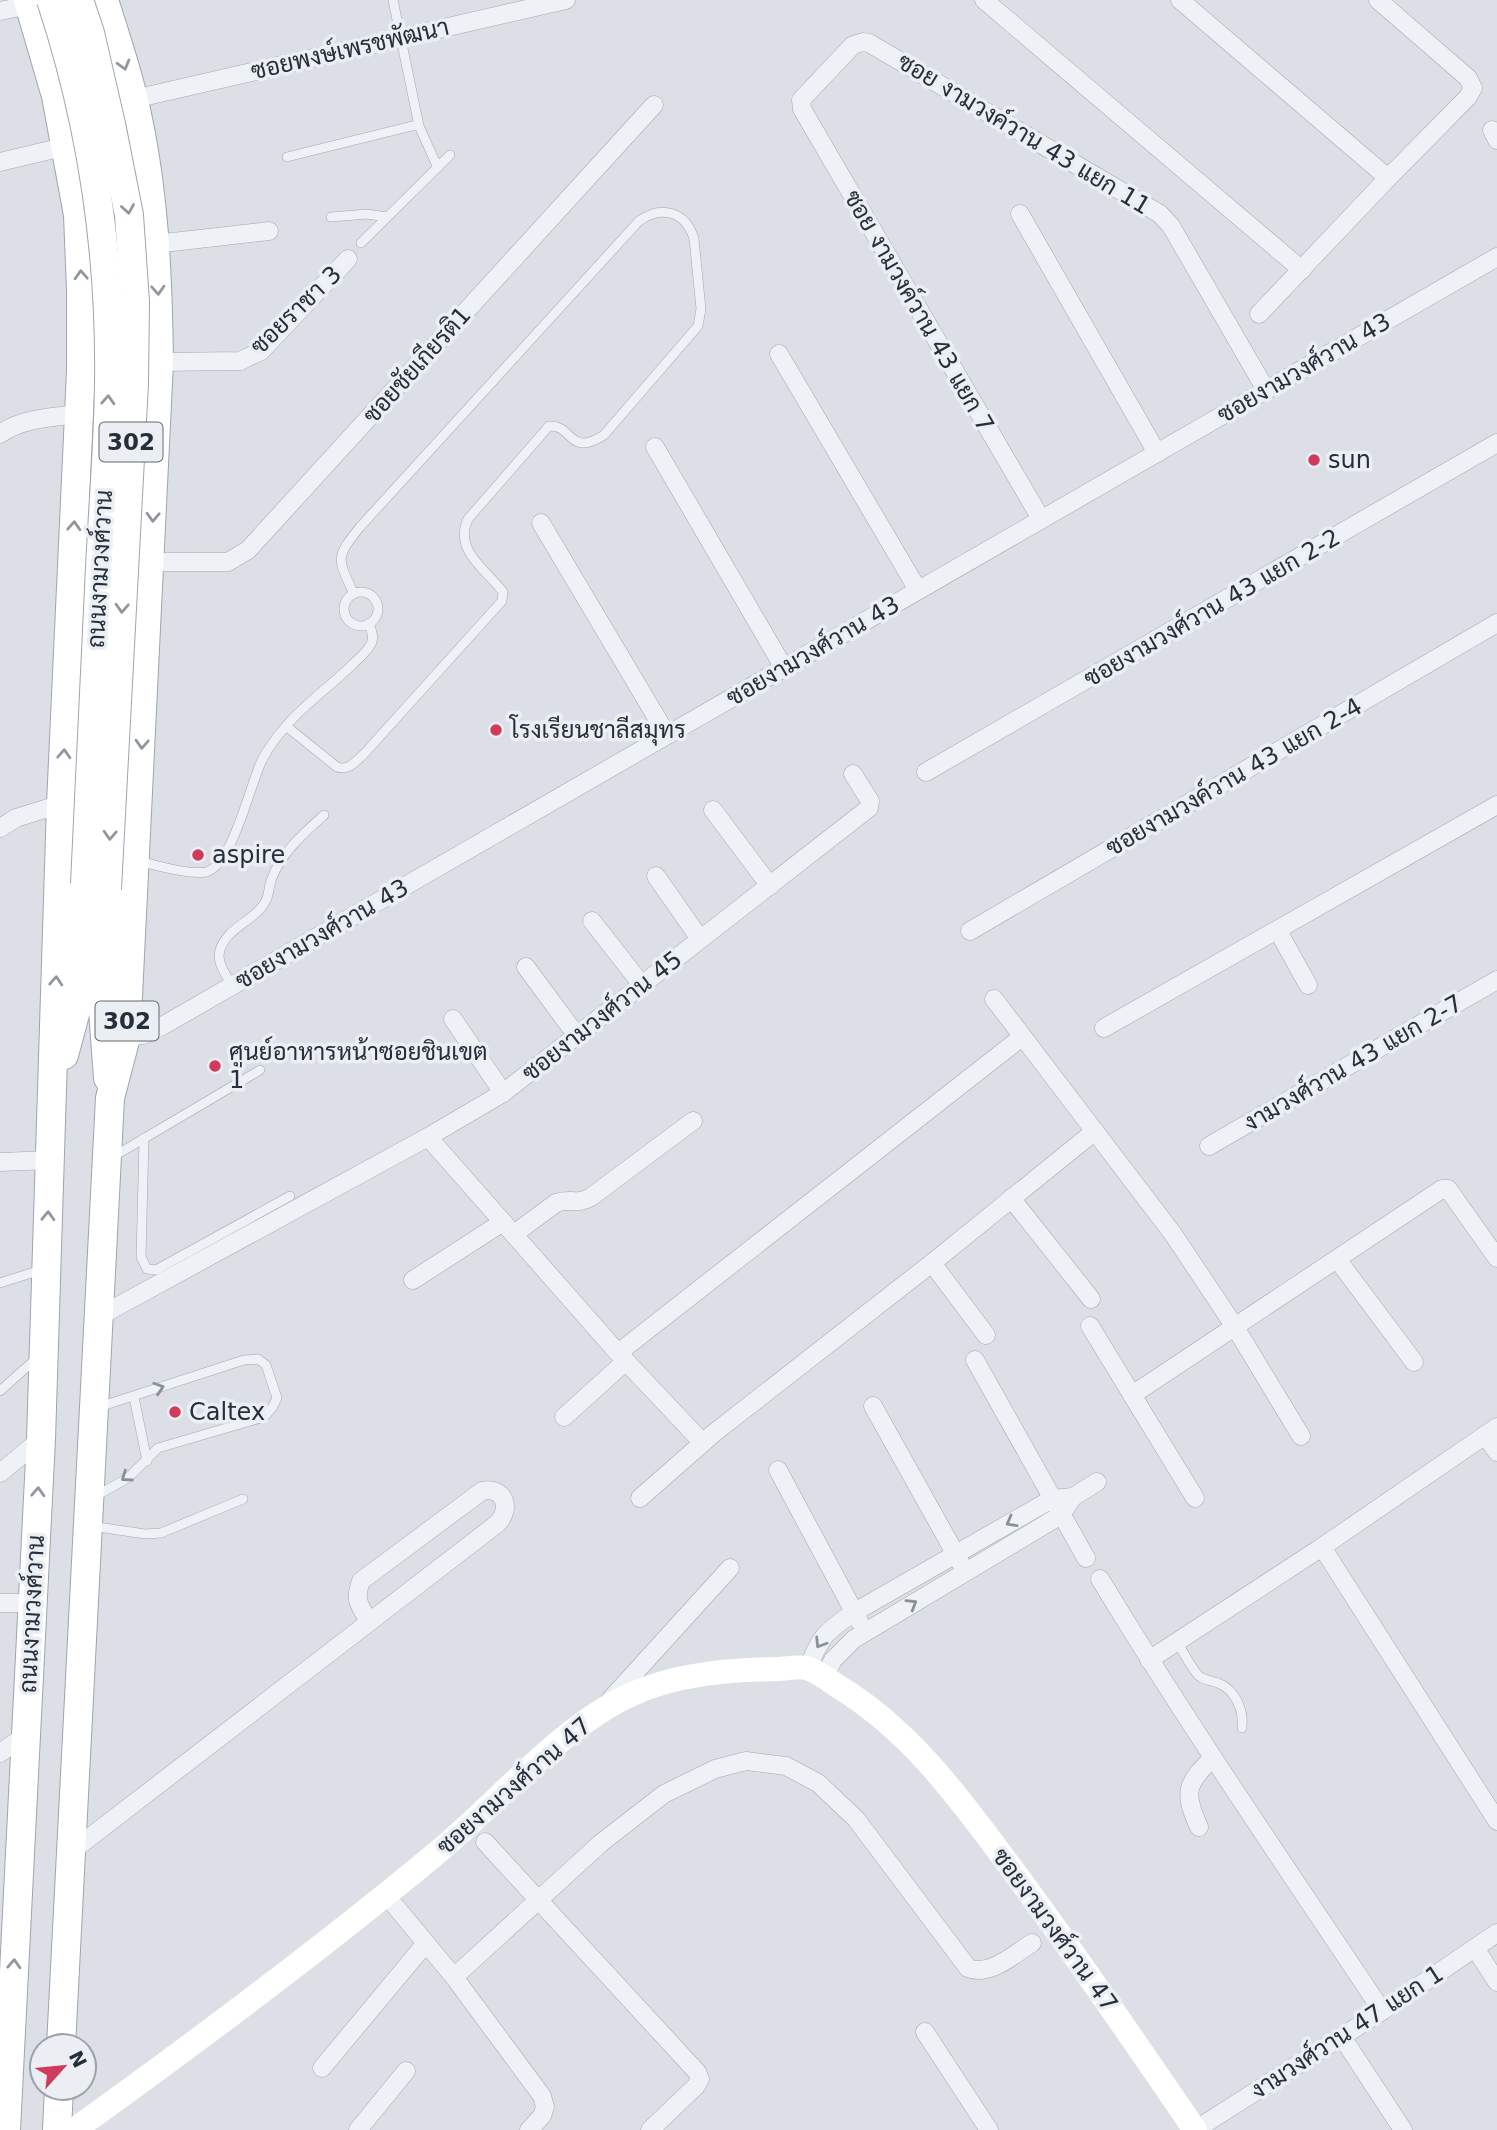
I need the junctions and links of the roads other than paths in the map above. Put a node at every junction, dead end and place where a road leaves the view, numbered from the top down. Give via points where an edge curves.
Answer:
1 (79, 0) edge
2 (104, 0) edge
3 (393, 0) edge
4 (566, 0) edge
5 (984, 0) edge
6 (1180, 0) edge
7 (1378, 0) edge
8 (36, 2) edge
9 (0, 11) edge
10 (400, 38) junction
11 (853, 45) joint
12 (134, 99) junction
13 (654, 104) dead end
14 (419, 126) junction
15 (67, 146) junction
16 (450, 155) dead end
17 (287, 157) dead end
18 (0, 162) edge
19 (438, 168) junction
20 (1388, 178) junction
21 (150, 192) junction
22 (1020, 214) dead end
23 (78, 215) junction
24 (387, 216) junction
25 (331, 217) dead end
26 (269, 230) dead end
27 (361, 243) dead end
28 (155, 244) junction
29 (1497, 257) edge
30 (348, 259) dead end
31 (1302, 270) junction
32 (1259, 314) dead end
33 (779, 354) dead end
34 (159, 362) junction
35 (1266, 390) junction
36 (79, 414) junction
37 (0, 433) edge
38 (1497, 443) edge
39 (655, 447) dead end
40 (1157, 453) junction
41 (1041, 519) junction
42 (541, 523) dead end
43 (151, 562) junction
44 (918, 590) junction
45 (354, 594) junction
46 (369, 623) junction
47 (1497, 623) edge
48 (784, 668) junction
49 (286, 726) junction
50 (667, 735) junction
51 (926, 772) dead end
52 (853, 774) dead end
53 (61, 804) junction
54 (1497, 805) edge
55 (713, 810) dead end
56 (324, 815) dead end
57 (1, 823) edge
58 (136, 861) junction
59 (656, 876) dead end
60 (769, 886) junction
61 (96, 887) junction
62 (592, 921) dead end
63 (970, 931) dead end
64 (1278, 931) junction
65 (700, 939) junction
66 (526, 967) dead end
67 (1497, 980) edge
68 (232, 985) junction
69 (642, 985) junction
70 (1308, 985) dead end
71 (994, 999) dead end
72 (453, 1019) dead end
73 (1104, 1027) dead end
74 (576, 1036) junction
75 (126, 1037) junction
76 (1022, 1037) junction
77 (260, 1070) dead end
78 (503, 1093) junction
79 (52, 1098) junction
80 (110, 1098) junction
81 (693, 1121) dead end
82 (1094, 1130) junction
83 (428, 1137) junction
84 (144, 1139) junction
85 (1209, 1146) dead end
86 (49, 1160) junction
87 (106, 1161) junction
88 (0, 1162) edge
89 (289, 1196) dead end
90 (1012, 1198) junction
91 (508, 1228) junction
92 (1497, 1258) edge
93 (1337, 1259) junction
94 (932, 1263) junction
95 (46, 1268) junction
96 (413, 1280) dead end
97 (0, 1283) edge
98 (1091, 1299) dead end
99 (98, 1317) junction
100 (1090, 1326) dead end
101 (1235, 1327) junction
102 (986, 1335) dead end
103 (44, 1352) junction
104 (622, 1357) junction
105 (975, 1360) dead end
106 (1414, 1362) dead end
107 (0, 1391) edge
108 (1132, 1395) junction
109 (134, 1397) junction
110 (873, 1406) dead end
111 (94, 1409) junction
112 (564, 1417) dead end
113 (1491, 1431) edge
114 (1301, 1436) dead end
115 (41, 1439) junction
116 (703, 1443) junction
117 (1497, 1452) edge
118 (147, 1461) junction
119 (778, 1470) dead end
120 (0, 1473) edge
121 (1097, 1482) dead end
122 (640, 1498) dead end
123 (1195, 1498) dead end
124 (243, 1499) dead end
125 (1056, 1507) junction
126 (89, 1513) junction
127 (1322, 1547) junction
128 (956, 1554) junction
129 (1086, 1559) dead end
130 (730, 1568) dead end
131 (966, 1571) junction
132 (1100, 1578) dead end
133 (0, 1603) edge
134 (32, 1603) junction
135 (853, 1613) junction
136 (369, 1621) junction
137 (865, 1632) junction
138 (1177, 1642) junction
139 (1149, 1660) junction
140 (816, 1673) junction
141 (598, 1714) junction
142 (1242, 1728) dead end
143 (26, 1734) junction
144 (0, 1753) edge
145 (1213, 1758) junction
146 (1497, 1821) edge
147 (1199, 1827) dead end
148 (485, 1842) dead end
149 (72, 1851) junction
150 (386, 1895) junction
151 (538, 1901) junction
152 (1497, 1933) edge
153 (426, 1943) junction
154 (1032, 1943) dead end
155 (1475, 1948) junction
156 (454, 1977) junction
157 (1497, 1982) edge
158 (1382, 2011) junction
159 (62, 2032) edge
160 (925, 2032) dead end
161 (1342, 2037) junction
162 (322, 2068) dead end
163 (406, 2071) dead end
164 (58, 2102) edge
165 (6, 2130) edge
166 (57, 2130) edge
167 (74, 2130) edge
168 (358, 2130) edge
169 (529, 2130) edge
170 (650, 2130) edge
171 (989, 2130) edge
172 (1195, 2130) edge
173 (1403, 2130) edge

1 -> 61 main road, ถนนงามวงศ์วาน / 302, bridge via 129,215 135,302 134,384
2 -> 12 main road, ถนนงามวงศ์วาน / 302
3 - 10 lane
4 - 10 street, ซอยพงษ์เพรชพัฒนา
5 - 31 street
6 - 20 street
7 - 20 street via 1468,78 1473,88
8 - 9 street
8 - 15 main road, ถนนงามวงศ์วาน / 302
61 -> 8 main road, ถนนงามวงศ์วาน / 302, bridge via 109,386 107,299 86,129 66,45
10 - 12 street, ซอยพงษ์เพรชพัฒนา
10 - 14 lane
11 - 35 street, ซอย งามวงค์วาน 43 แยก 11 via 869,43 1160,214
11 - 41 street, ซอย งามวงค์วาน 43 แยก 7 via 801,100 804,113
12 - 21 main road, ถนนงามวงศ์วาน / 302
13 - 43 street, ซอยชัยเกียรติ1 via 248,550 228,562
14 - 17 lane
14 - 19 lane
15 - 18 street
15 - 23 main road, ถนนงามวงศ์วาน / 302
16 - 19 lane
19 - 24 lane
20 - 31 street
21 - 23 main road via 128,175 101,177 85,188
21 - 28 main road, ถนนงามวงศ์วาน / 302
22 - 40 street
36 -> 23 main road, ถนนงามวงศ์วาน / 302
24 - 25 lane
24 - 27 lane
26 - 28 street
28 -> 34 main road, ถนนงามวงศ์วาน / 302
29 - 35 street, ซอยงามวงศ์วาน 43
30 - 34 street, ซอยราชา 3 via 261,351 250,357
31 - 32 street
33 - 44 street
34 -> 43 main road, ถนนงามวงศ์วาน / 302
35 - 40 street, ซอยงามวงศ์วาน 43
36 - 37 street via 39,419
53 -> 36 main road, ถนนงามวงศ์วาน / 302
38 - 51 street, ซอยงามวงศ์วาน 43 แยก 2-2
39 - 48 street
40 - 41 street, ซอยงามวงศ์วาน 43
41 - 44 street, ซอยงามวงศ์วาน 43
42 - 50 street
43 -> 58 main road, ถนนงามวงศ์วาน / 302
44 - 48 street, ซอยงามวงศ์วาน 43
45 - 46 lane via 367,593 375,600 376,617
45 - 46 lane via 345,602 347,618 356,625
45 - 49 lane via 340,558 360,527 639,221 655,212 675,215 693,235 701,309 698,326 604,435 586,444 549,426 468,519 463,534 466,548 503,592 502,601 349,766 337,767
46 - 49 lane via 370,646
47 - 63 street, ซอยงามวงค์วาน 43 แยก 2-4
48 - 50 street, ซอยงามวงศ์วาน 43
49 - 58 lane via 262,760 220,863 211,870 195,872
50 - 68 street, ซอยงามวงศ์วาน 43
52 - 60 street, ซอยงามวงศ์วาน 45 via 870,801 869,808
53 - 57 street
79 -> 53 main road, ถนนงามวงศ์วาน / 302
54 - 64 street
55 - 60 street
56 - 68 lane via 285,857 271,880 270,897 224,939 219,962
58 - 75 main road, ถนนงามวงศ์วาน / 302
59 - 65 street
60 - 65 street, ซอยงามวงศ์วาน 45
61 - 79 main road, ถนนงามวงศ์วาน / 302 via 78,1003
61 - 80 main road, ถนนงามวงศ์วาน / 302
62 - 69 street
64 - 70 street
64 - 73 street
65 - 69 street, ซอยงามวงศ์วาน 45
66 - 74 street
67 - 85 street, งามวงศ์วาน 43 แยก 2-7
68 - 75 street, ซอยงามวงศ์วาน 43 via 143,1035
69 - 74 street, ซอยงามวงศ์วาน 45
71 - 76 street
72 - 78 street
74 - 78 street, ซอยงามวงศ์วาน 45
75 - 80 main road, ถนนงามวงศ์วาน / 302
76 - 82 street
76 - 104 street
77 - 84 lane
78 - 83 street, ซอยงามวงศ์วาน 45
79 - 86 main road, ถนนงามวงศ์วาน / 302
80 - 87 main road, ถนนงามวงศ์วาน / 302
81 - 91 street via 581,1203 556,1203
82 - 90 street
82 - 101 street via 1173,1234
83 - 91 street
83 - 99 street, ซอยงามวงศ์วาน 45
84 - 87 lane
84 - 89 lane via 141,1257 147,1269 156,1270
86 - 88 street
95 -> 86 main road, ถนนงามวงศ์วาน / 302
87 - 99 main road, ถนนงามวงศ์วาน / 302
90 - 94 street
90 - 98 street
91 - 96 street
91 - 104 street
92 - 93 street via 1444,1188
93 - 101 street
93 - 106 street
94 - 102 street
94 - 116 street
95 - 97 lane
95 - 103 main road, ถนนงามวงศ์วาน / 302
99 - 111 main road, ถนนงามวงศ์วาน / 302
100 - 108 street
101 - 108 street
101 - 114 street
103 - 107 lane
103 - 115 main road, ถนนงามวงศ์วาน / 302
104 - 112 street
104 - 116 street
105 - 125 street
108 - 123 street
109 - 111 lane
109 - 118 lane
109 -> 118 lane via 258,1359 267,1365 277,1398 264,1417 158,1448
110 - 128 street
111 - 126 main road, ถนนงามวงศ์วาน / 302
113 - 117 street
113 - 127 street
115 - 120 street
134 -> 115 main road, ถนนงามวงศ์วาน / 302
116 - 122 street
118 -> 126 lane
119 - 135 street
121 - 125 street
124 - 126 lane via 162,1533 145,1534
125 -> 128 street
125 - 129 street
125 - 131 street
126 - 149 main road, ถนนงามวงศ์วาน / 302
127 - 138 street
127 - 146 street
128 - 131 street
128 - 135 street
130 - 141 street
137 -> 131 street
132 - 139 street
133 - 134 street
134 - 143 main road, ถนนงามวงศ์วาน / 302
135 - 137 street
135 -> 140 street via 819,1641
136 - 136 street via 498,1523 506,1506 498,1492 482,1491 361,1581 356,1594
136 - 149 street
137 - 140 street
138 - 139 street
138 - 142 lane via 1203,1679 1221,1683 1234,1696 1244,1716
139 - 145 street
140 - 141 street, ซอยงามวงศ์วาน 47 via 749,1669 669,1680 629,1695
140 - 172 street, ซอยงามวงศ์วาน 47 via 892,1727 944,1778 1056,1928
141 - 150 street, ซอยงามวงศ์วาน 47
143 - 144 street
165 -> 143 main road, ถนนงามวงศ์วาน / 302
145 - 147 street via 1189,1787 1188,1798
145 - 158 street
148 - 151 street
149 - 159 main road, ถนนงามวงศ์วาน / 302
150 - 153 street
150 - 167 street, ซอยงามวงศ์วาน 47
151 - 154 street via 664,1794 715,1769 746,1761 786,1766 818,1783 856,1819 968,1968 978,1972 990,1969
151 - 156 street
151 - 170 street via 697,2072 696,2086
152 - 155 street, งามวงศ์วาน 47 แยก 1
153 - 156 street
153 - 162 street
155 - 157 street
155 - 158 street, งามวงศ์วาน 47 แยก 1
156 - 169 street via 542,2096 545,2107
158 - 161 street, งามวงศ์วาน 47 แยก 1
160 - 171 street
161 - 172 street, งามวงศ์วาน 47 แยก 1
161 - 173 street
163 - 168 street
164 - 166 main road

